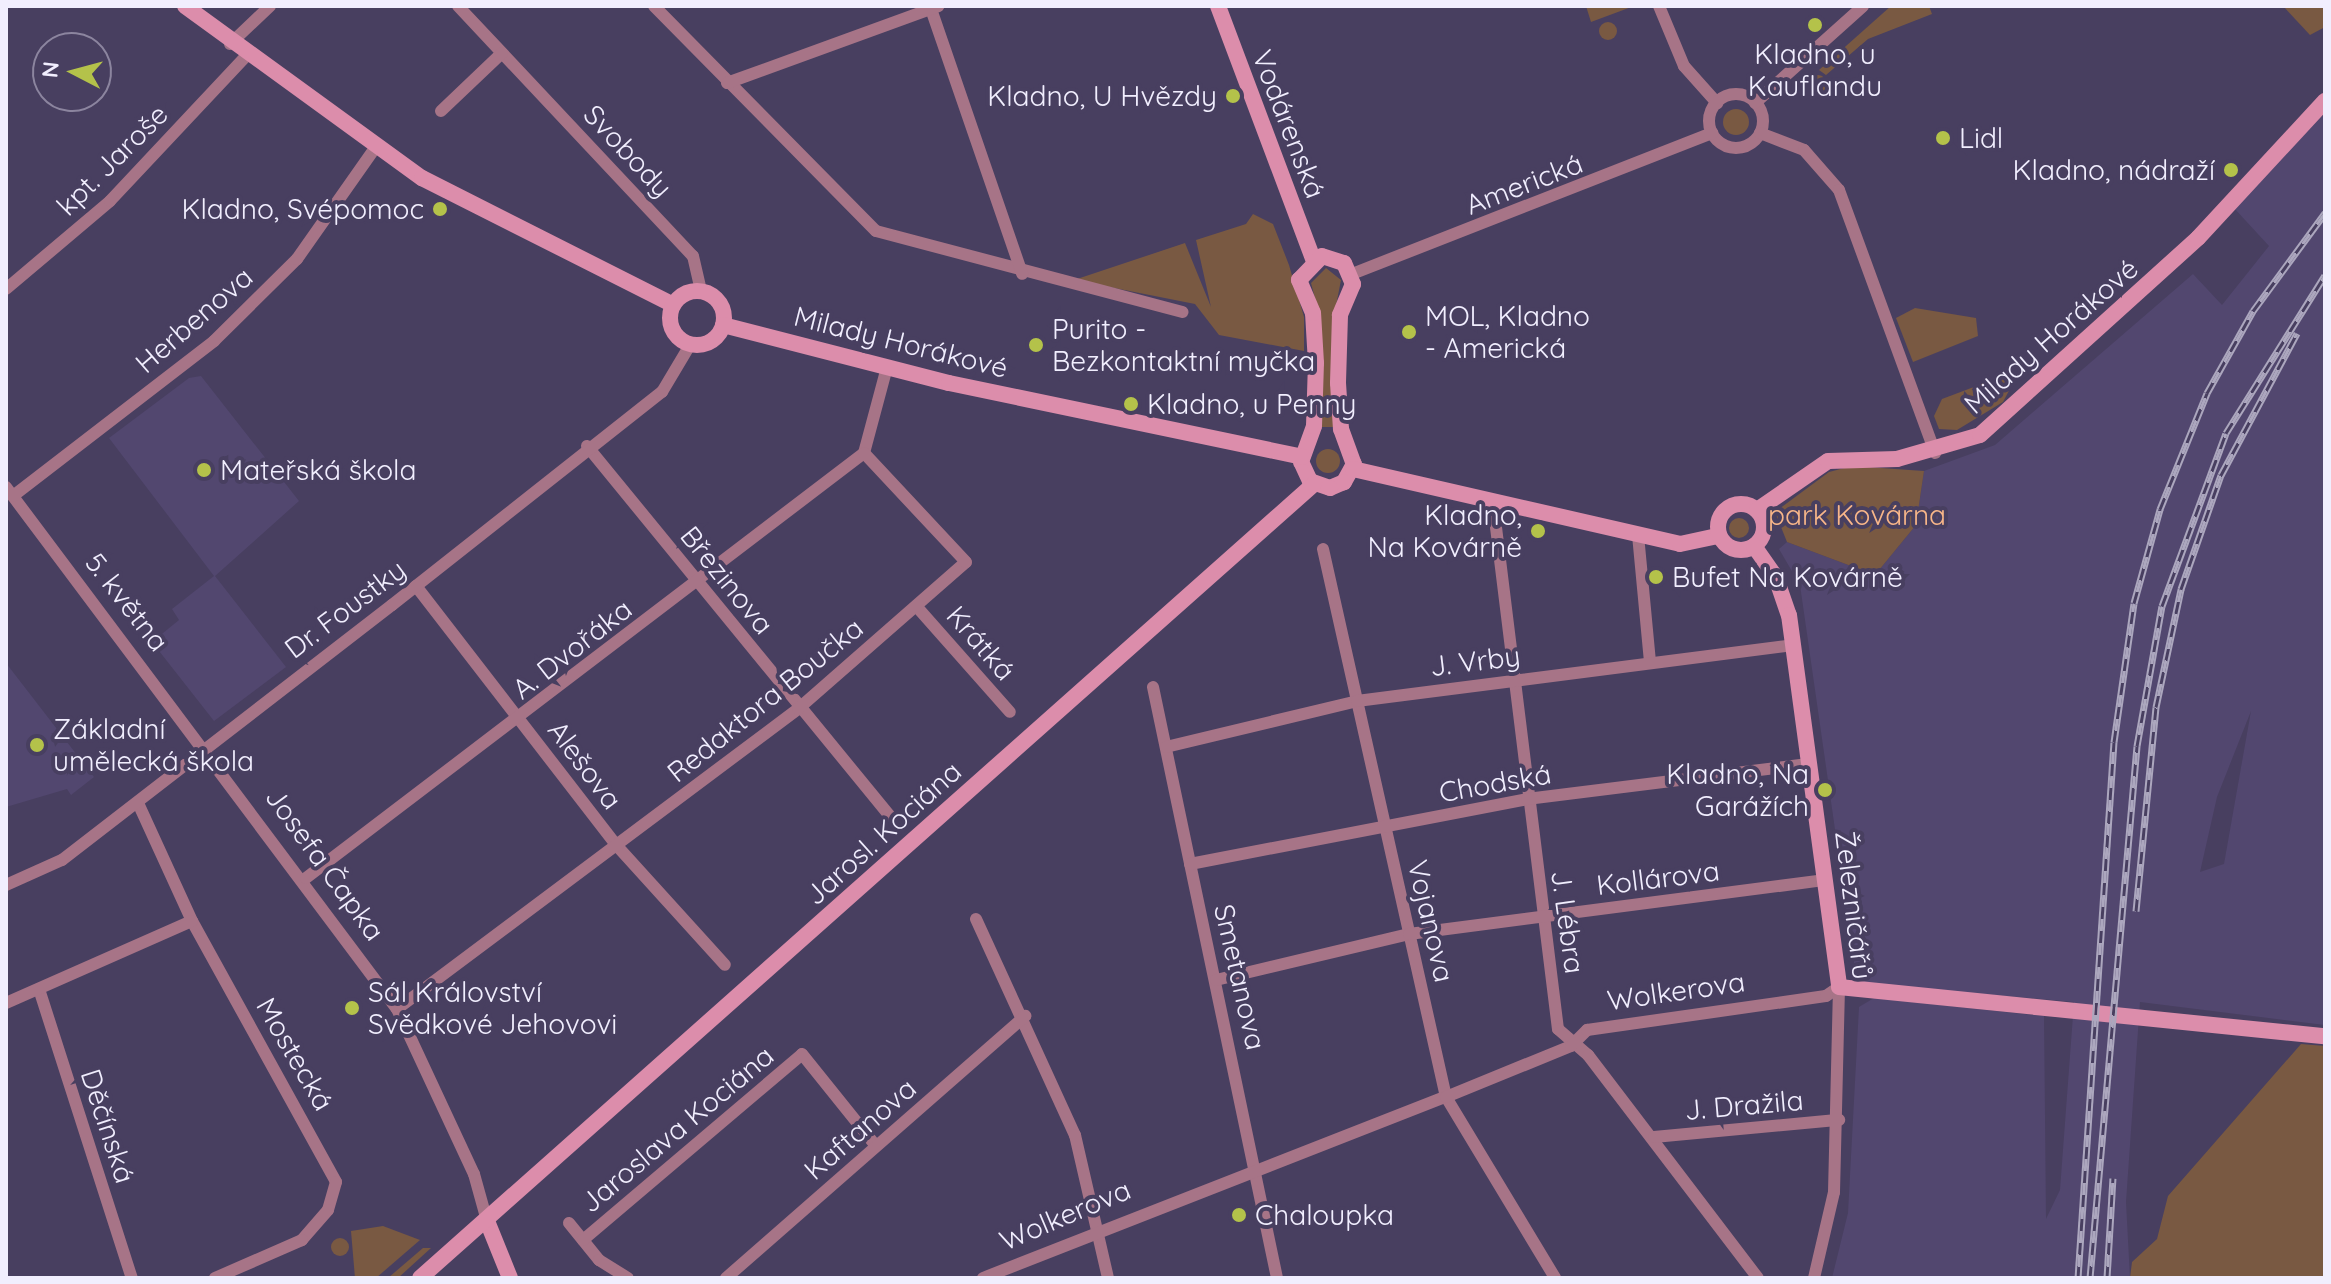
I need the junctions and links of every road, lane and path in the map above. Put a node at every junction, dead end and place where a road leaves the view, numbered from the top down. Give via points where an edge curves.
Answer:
1 (185, 6) edge
2 (270, 6) edge
3 (458, 6) edge
4 (654, 6) edge
5 (1218, 6) edge
6 (1659, 6) edge
7 (1863, 6) edge
8 (934, 7) edge
9 (230, 44) junction
10 (502, 53) junction
11 (245, 57) junction
12 (727, 83) junction
13 (2325, 101) edge
14 (1717, 103) junction
15 (1755, 103) junction
16 (441, 111) dead end
17 (1712, 133) junction
18 (1760, 133) junction
19 (375, 148) junction
20 (1313, 259) junction
21 (1022, 274) junction
22 (1352, 274) junction
23 (6, 289) edge
24 (701, 291) junction
25 (673, 305) junction
26 (1182, 312) dead end
27 (723, 325) junction
28 (690, 345) junction
29 (887, 367) junction
30 (587, 446) junction
31 (864, 453) junction
32 (1935, 453) junction
33 (1302, 457) junction
34 (1353, 469) junction
35 (1314, 484) junction
36 (10, 491) edge
37 (1493, 503) junction
38 (1757, 510) junction
39 (1638, 535) junction
40 (1719, 536) junction
41 (1754, 546) junction
42 (1323, 549) dead end
43 (699, 582) junction
44 (416, 586) junction
45 (917, 607) junction
46 (1793, 645) junction
47 (1650, 662) junction
48 (1512, 681) junction
49 (1153, 687) dead end
50 (1357, 701) junction
51 (798, 709) junction
52 (1010, 712) dead end
53 (521, 719) junction
54 (1166, 747) junction
55 (207, 748) junction
56 (1810, 764) junction
57 (1527, 799) junction
58 (138, 803) junction
59 (890, 816) dead end
60 (1385, 827) junction
61 (618, 847) junction
62 (1190, 864) junction
63 (306, 878) junction
64 (1824, 880) junction
65 (6, 885) edge
66 (1542, 917) junction
67 (976, 919) dead end
68 (192, 921) junction
69 (1409, 934) junction
70 (725, 965) dead end
71 (1216, 980) junction
72 (1839, 987) junction
73 (39, 989) junction
74 (6, 1003) edge
75 (397, 1009) junction
76 (1025, 1016) junction
77 (2325, 1036) edge
78 (1571, 1046) junction
79 (1446, 1097) junction
80 (1839, 1120) junction
81 (1654, 1137) junction
82 (876, 1146) junction
83 (1259, 1166) junction
84 (487, 1221) junction
85 (569, 1223) dead end
86 (1100, 1227) junction
87 (583, 1240) junction
88 (132, 1278) edge
89 (215, 1278) edge
90 (420, 1278) edge
91 (510, 1278) edge
92 (628, 1278) edge
93 (726, 1278) edge
94 (983, 1278) edge
95 (1108, 1278) edge
96 (1277, 1278) edge
97 (1555, 1278) edge
98 (1758, 1278) edge
99 (1814, 1278) edge

1 - 9 main road
2 - 9 street
3 - 10 street, Svobody
4 - 12 street
5 - 20 main road, Vodárenská
6 - 14 street via 1684,66
7 - 15 street
8 - 12 street
8 - 21 street
9 - 11 main road
10 - 16 street
10 - 24 street, Svobody via 693,256
11 - 19 main road
11 - 23 street, kpt. Jaroše via 110,201
12 - 21 street via 876,231
13 - 32 main road, Milady Horákové via 2198,238 2047,380 1980,435
14 - 15 street via 1738,95
14 - 17 street
15 - 18 street
17 - 18 street via 1736,148
17 - 22 street, Americká
18 - 32 street via 1804,150 1839,190
19 - 25 main road via 504,225
19 - 36 street, Herbenova via 297,259 214,341
20 - 22 main road via 1336,258
20 - 33 main road via 1298,285 1313,313 1316,363 1314,426
21 - 26 street
22 - 34 main road via 1340,315 1338,383
24 - 25 main road
24 - 27 main road via 717,299
25 - 28 main road via 670,326
27 - 28 main road via 714,340
27 - 29 main road, Milady Horákové
28 - 30 street, Dr. Foustky via 662,392
29 - 31 street
29 - 33 main road, Milady Horákové
30 - 43 street, Březinova
30 - 44 street, Dr. Foustky
31 - 43 street, A. Dvořáka
31 - 45 street, Redaktora Boučka via 966,562
32 - 38 main road, Milady Horákové via 1828,461
33 - 35 main road
34 - 35 main road via 1340,485
34 - 37 main road
35 - 84 main road, Jarosl. Kociána
36 - 55 street, 5. května
37 - 39 main road
37 - 48 street, J. Lébra
38 - 40 main road via 1727,508
38 - 41 main road via 1764,526
39 - 40 main road via 1680,544
39 - 47 street
40 - 41 main road via 1734,550
41 - 46 main road, Železničářů via 1782,590
42 - 50 street, Vojanova
43 - 51 street, Březinova
43 - 53 street, A. Dvořáka
44 - 53 street, Alešova
44 - 55 street, Dr. Foustky
45 - 51 street, Redaktora Boučka
45 - 52 street, Krátká
46 - 47 street, J. Vrby
46 - 56 main road, Železničářů
47 - 48 street, J. Vrby
48 - 50 street, J. Vrby
48 - 57 street, J. Lébra
49 - 54 street, Smetanova
50 - 54 street, J. Vrby
50 - 60 street, Vojanova
51 - 59 street, Březinova
51 - 61 street, Redaktora Boučka
53 - 61 street, Alešova
53 - 63 street, A. Dvořáka
54 - 62 street, Smetanova
55 - 58 street, Dr. Foustky
55 - 63 street, Josefa Čapka
56 - 57 street, Chodská
56 - 64 main road, Železničářů
57 - 60 street, Chodská
57 - 66 street, J. Lébra
58 - 65 street, Dr. Foustky via 62,860
58 - 68 street, Mostecká
60 - 62 street, Chodská
60 - 69 street, Vojanova
61 - 70 street, Alešova
61 - 75 street, Redaktora Boučka
62 - 71 street, Smetanova
63 - 75 street, Josefa Čapka
64 - 66 street, Kollárova
64 - 72 main road, Železničářů
66 - 69 street, Kollárova
66 - 78 street, J. Lébra via 1558,1029
67 - 76 street
68 - 73 street
68 - 89 street, Mostecká via 336,1182 328,1210 302,1240
69 - 71 street, Kollárova
69 - 79 street, Vojanova
71 - 83 street, Smetanova
72 - 77 main road, Wolkerova
72 - 78 street, Wolkerova via 1826,996 1587,1030
72 - 80 street, Železničářů
73 - 74 street
73 - 88 street, Děčínská
75 - 84 street, Josefa Čapka via 474,1174
76 - 82 street, Kaftanova
76 - 86 street via 1075,1135
78 - 79 street, Wolkerova
78 - 81 street, J. Lébra via 1588,1055
79 - 83 street, Wolkerova
79 - 97 street, Vojanova
80 - 81 street, J. Dražila
80 - 99 street, Železničářů via 1834,1192
81 - 98 street, J. Lébra
82 - 87 street, Jaroslava Kociána via 802,1054
82 - 93 street, Kaftanova
83 - 86 street, Wolkerova
83 - 96 street, Smetanova
84 - 90 main road, Jarosl. Kociána
84 - 91 main road, Josefa Čapka
85 - 87 street
86 - 94 street, Wolkerova
86 - 95 street
87 - 92 street

